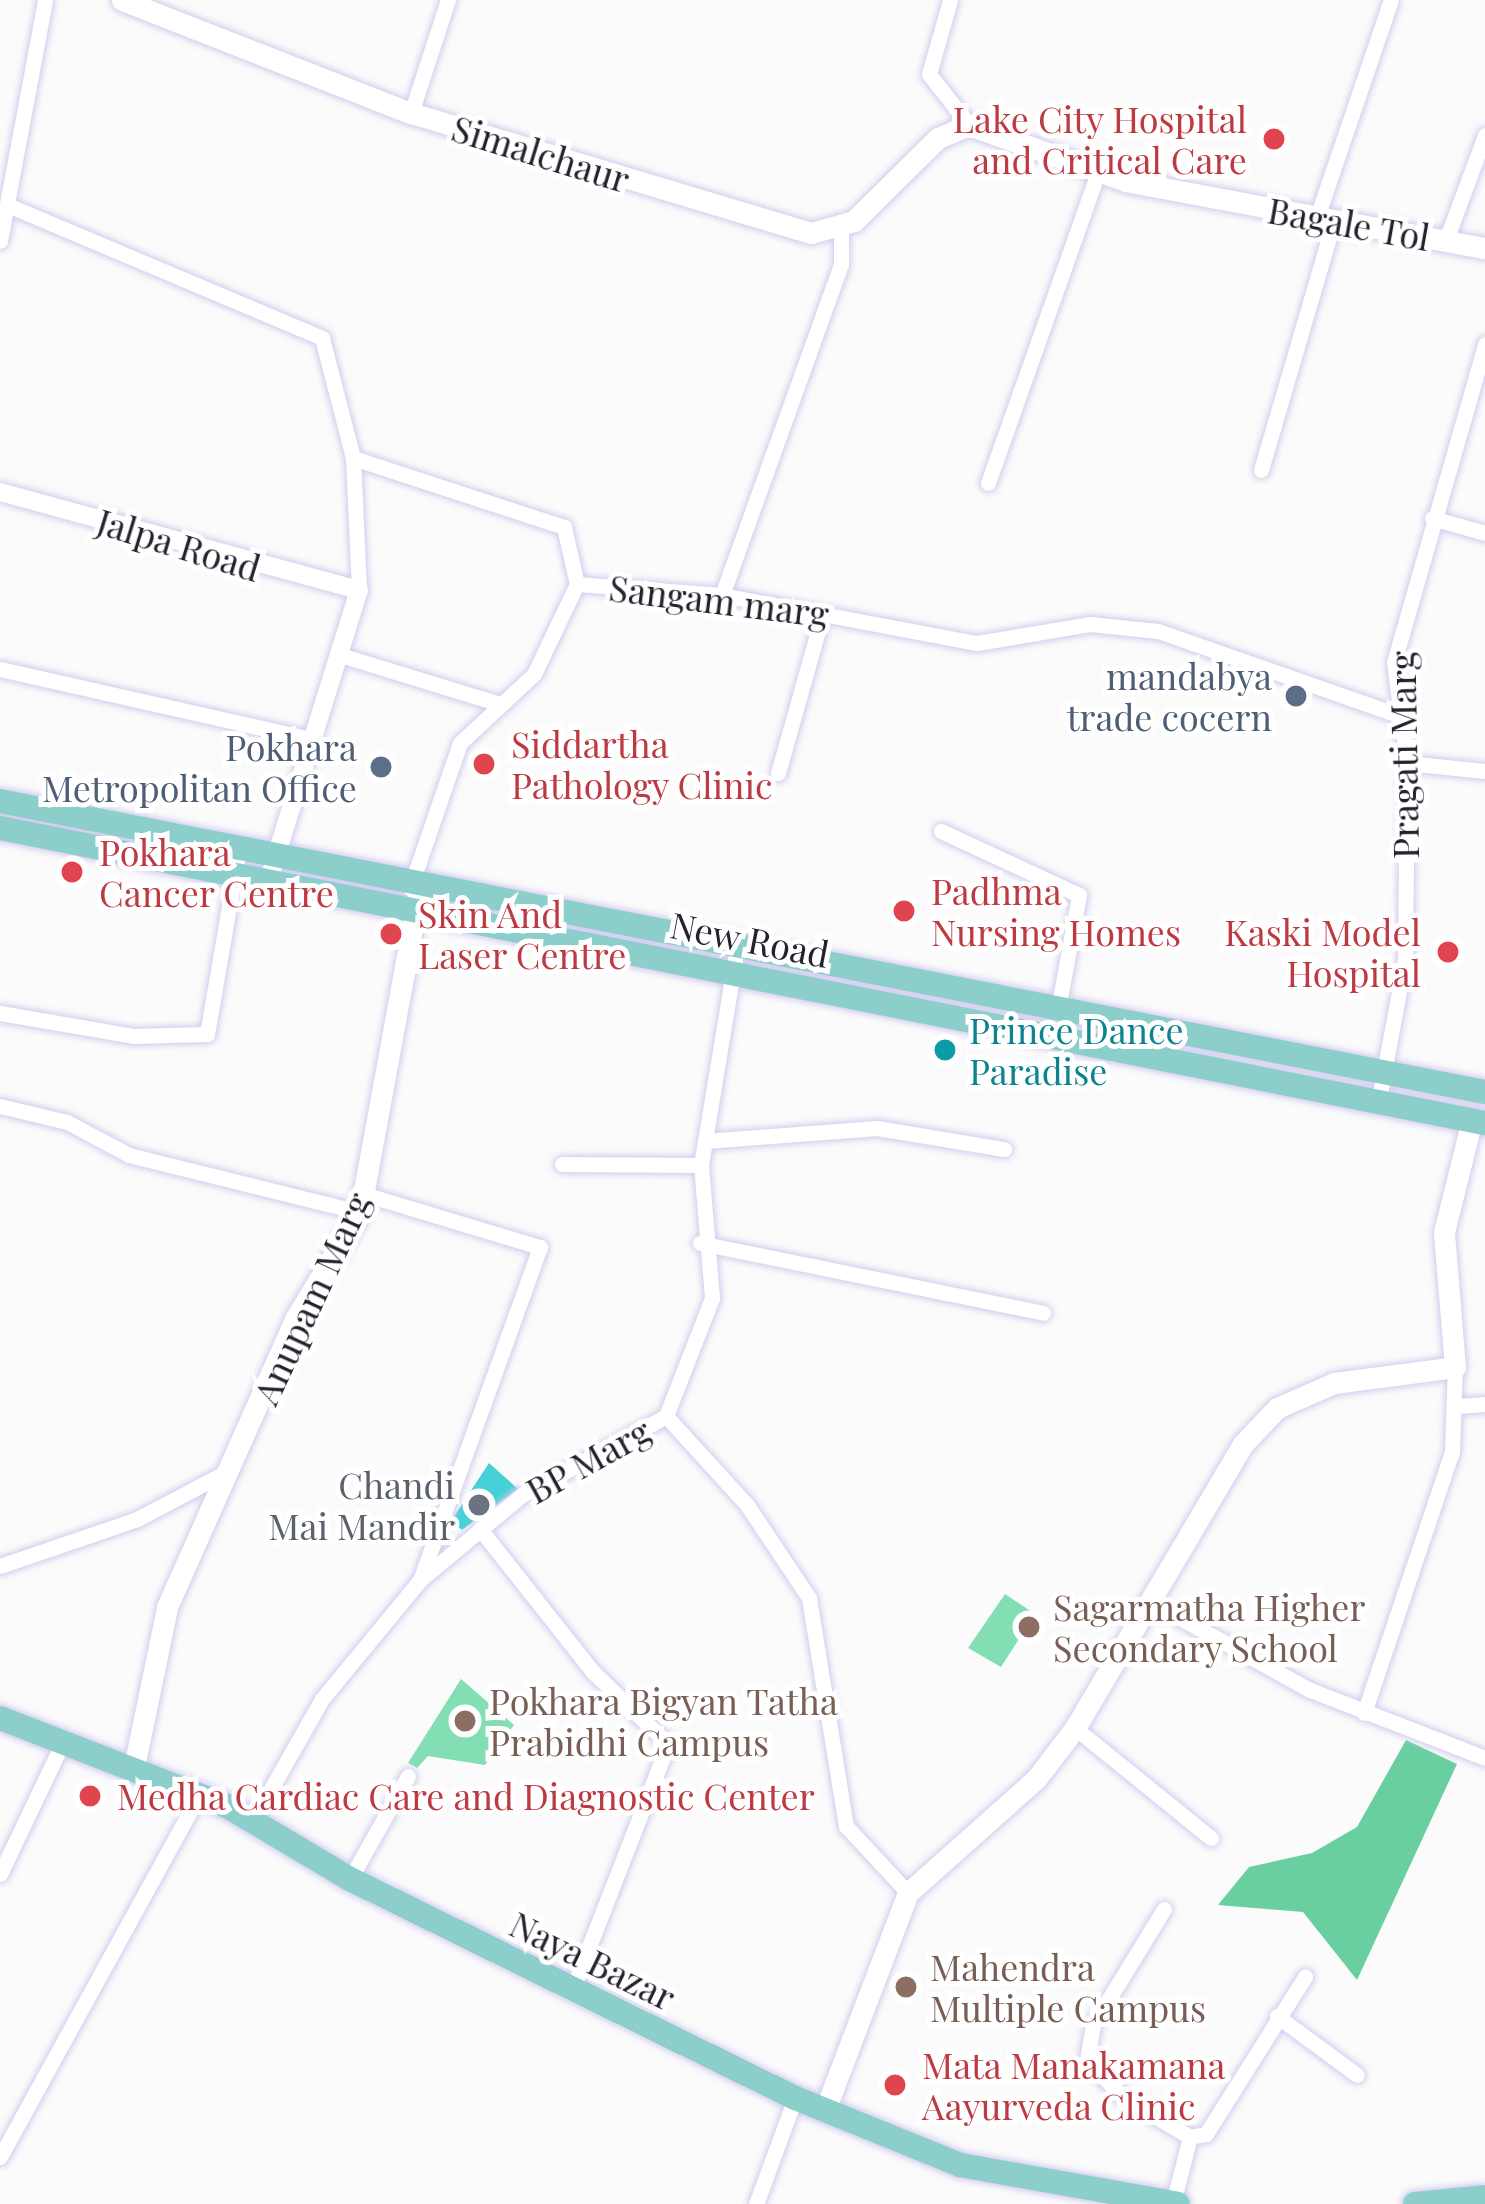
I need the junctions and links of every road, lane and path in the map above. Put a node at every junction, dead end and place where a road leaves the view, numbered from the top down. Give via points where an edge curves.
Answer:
1 (46, 0) edge
2 (122, 0) edge
3 (448, 0) edge
4 (950, 0) edge
5 (1391, 0) edge
6 (411, 112) junction
7 (969, 125) junction
8 (1485, 135) edge
9 (1098, 173) junction
10 (10, 206) junction
11 (1324, 221) junction
12 (841, 230) junction
13 (1446, 240) junction
14 (0, 241) edge
15 (1485, 248) edge
16 (1485, 344) edge
17 (353, 458) junction
18 (1261, 470) dead end
19 (988, 483) dead end
20 (0, 492) edge
21 (1432, 518) junction
22 (1485, 533) edge
23 (577, 584) junction
24 (359, 590) junction
25 (722, 595) junction
26 (823, 613) junction
27 (346, 657) junction
28 (0, 669) edge
29 (500, 704) junction
30 (1401, 716) junction
31 (315, 740) junction
32 (1407, 763) junction
33 (1485, 771) edge
34 (778, 773) dead end
35 (0, 801) edge
36 (0, 828) edge
37 (941, 831) dead end
38 (239, 848) junction
39 (271, 854) junction
40 (235, 875) junction
41 (268, 882) junction
42 (416, 882) junction
43 (410, 909) junction
44 (738, 942) junction
45 (733, 970) junction
46 (1058, 1010) junction
47 (0, 1013) edge
48 (1386, 1075) junction
49 (1485, 1092) edge
50 (1378, 1104) junction
51 (0, 1106) edge
52 (1479, 1122) edge
53 (705, 1142) junction
54 (1004, 1149) dead end
55 (562, 1164) dead end
56 (701, 1165) junction
57 (362, 1203) junction
58 (700, 1243) junction
59 (1043, 1313) dead end
60 (1455, 1367) junction
61 (1485, 1405) edge
62 (1458, 1406) junction
63 (666, 1416) junction
64 (232, 1469) junction
65 (480, 1529) junction
66 (0, 1566) edge
67 (420, 1580) junction
68 (1148, 1600) junction
69 (1364, 1713) junction
70 (0, 1718) edge
71 (1075, 1728) junction
72 (62, 1742) junction
73 (1485, 1758) edge
74 (134, 1767) junction
75 (407, 1776) dead end
76 (197, 1798) junction
77 (251, 1824) junction
78 (1210, 1838) dead end
79 (0, 1874) edge
80 (350, 1879) junction
81 (908, 1894) junction
82 (1164, 1909) dead end
83 (1305, 1977) dead end
84 (572, 1990) junction
85 (1276, 2016) junction
86 (1357, 2075) dead end
87 (795, 2098) junction
88 (825, 2110) junction
89 (1190, 2137) junction
90 (0, 2157) edge
91 (1485, 2198) edge
92 (756, 2204) edge
93 (1176, 2204) edge
94 (1415, 2204) edge

1 - 10 street
2 - 6 main road, Simalchaur
3 - 6 street
4 - 7 street via 929,74
5 - 11 street
6 - 12 main road, Simalchaur via 777,225
7 - 9 main road, Bagale Tol
7 - 12 main road via 938,138
8 - 13 street
9 - 11 main road, Bagale Tol
9 - 19 street
10 - 14 street
10 - 17 street via 322,338
11 - 13 main road, Bagale Tol
11 - 18 street
12 - 25 street via 841,264
13 - 15 main road, Bagale Tol
16 - 21 street, Pragati Marg
17 - 23 street via 564,527
17 - 24 street
20 - 24 street, Jalpa Road
21 - 22 street
21 - 30 street, Pragati Marg via 1394,662
23 - 25 street, Sangam marg
23 - 29 street, Sangam marg via 534,674
24 - 27 street
25 - 26 street, Sangam marg
26 - 30 street, Sangam marg via 1017,641 1090,624 1158,632
26 - 34 street
27 - 29 street
27 - 31 street
28 - 31 street
29 - 42 street, Sangam marg via 460,743
30 - 32 street, Pragati Marg
31 - 39 street
32 - 33 street
32 - 48 street, Pragati Marg via 1403,988
35 - 38 main road, New Road
36 - 40 main road, New Road
37 - 46 street via 1079,896
38 - 39 main road, New Road
38 - 40 street
39 - 41 street
39 - 42 main road, New Road
40 - 41 main road, New Road
40 - 47 street via 207,1034 133,1036
41 - 43 main road, New Road
42 - 43 main road, Anupam Marg
42 - 44 main road, New Road
43 - 45 main road, New Road
43 - 57 main road, Anupam Marg
44 - 45 street, BP Marg
44 - 46 main road, New Road
45 - 50 main road, New Road
45 - 53 street, BP Marg
46 - 48 main road, New Road
48 - 49 main road, New Road
48 - 50 street, Pragati Marg
50 - 52 main road, New Road
51 - 57 street via 67,1122 129,1155
52 - 60 main road via 1444,1232
53 - 54 street via 877,1128
53 - 56 street, BP Marg
55 - 56 street
56 - 58 street, BP Marg
57 - 64 main road, Anupam Marg via 295,1319
57 - 67 street via 540,1247
58 - 59 street
58 - 63 street, BP Marg via 712,1298
60 - 62 street
60 - 68 main road via 1334,1383 1277,1408
61 - 62 street
62 - 69 street
63 - 65 street, BP Marg
63 - 81 street via 747,1505 809,1598 846,1826
64 - 66 street via 137,1519
64 - 74 main road, Anupam Marg via 167,1607
65 - 67 street, BP Marg
65 - 84 street via 592,1671 668,1744
67 - 77 street, BP Marg via 322,1699
68 - 69 street
68 - 71 main road
69 - 73 street
70 - 72 main road, Naya Bazar
71 - 78 street
71 - 81 main road via 1036,1779
72 - 74 main road, Naya Bazar
72 - 79 street
74 - 76 main road, Naya Bazar
75 - 80 street
76 - 77 main road, Naya Bazar
76 - 90 street
77 - 80 main road, Naya Bazar
80 - 84 main road, Naya Bazar
81 - 88 main road
82 - 89 street via 1093,2025 1088,2060 1123,2097
83 - 85 street
84 - 87 main road, Naya Bazar
85 - 86 street
85 - 89 street via 1206,2134
87 - 88 main road, Naya Bazar
87 - 92 street
88 - 93 main road, Naya Bazar via 960,2165
89 - 93 street
91 - 94 main road

